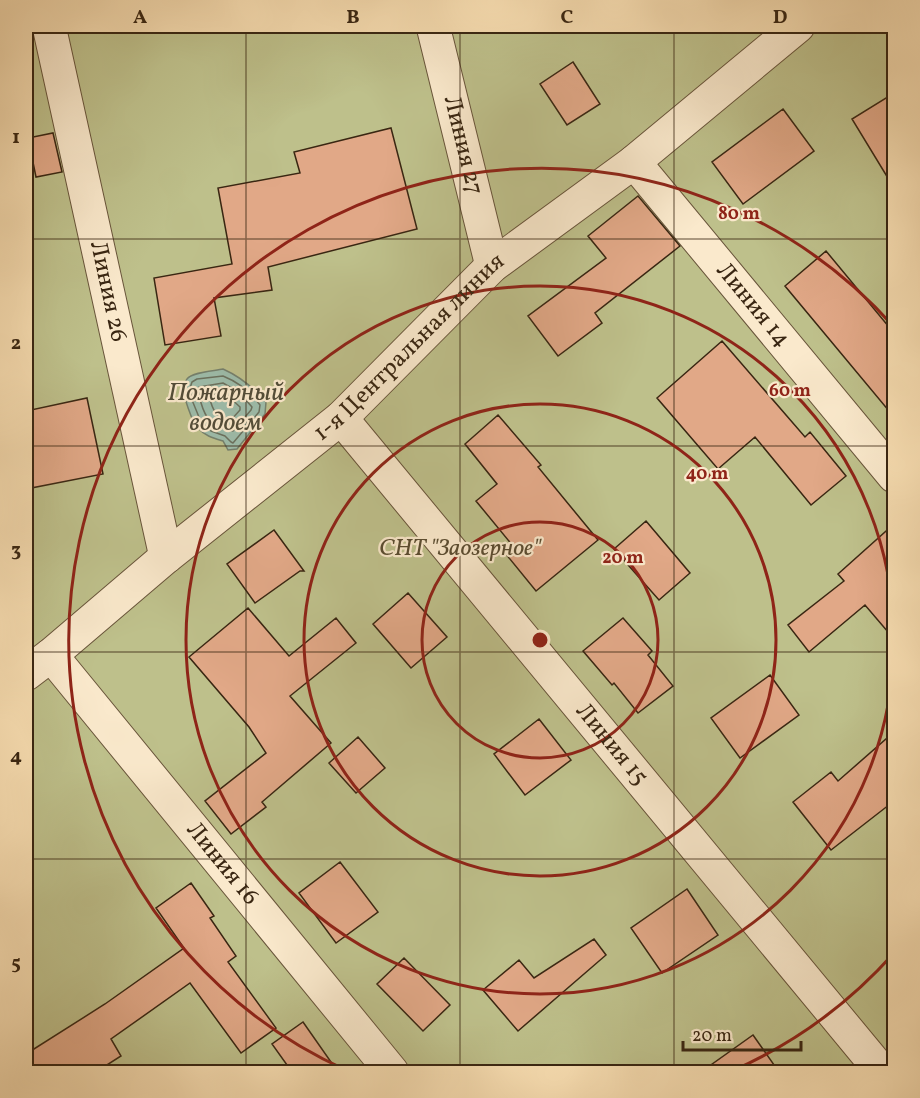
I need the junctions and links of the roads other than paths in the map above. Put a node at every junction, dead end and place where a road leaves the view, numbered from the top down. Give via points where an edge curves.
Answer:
1 (49, 26) edge
2 (433, 26) edge
3 (798, 26) edge
4 (634, 162) junction
5 (492, 266) junction
6 (341, 418) junction
7 (894, 476) edge
8 (166, 556) junction
9 (51, 655) junction
10 (26, 674) edge
11 (392, 1072) edge
12 (882, 1072) edge

1 - 8 street, Линия 26
2 - 5 street, Линия 27
3 - 4 street, 1-я Центральная линия
4 - 5 street, 1-я Центральная линия
4 - 7 street, Линия 14
5 - 6 street, 1-я Центральная линия
6 - 8 street, 1-я Центральная линия
6 - 12 street, Линия 15
8 - 9 street, 1-я Центральная линия
9 - 10 street, 1-я Центральная линия
9 - 11 street, Линия 16

